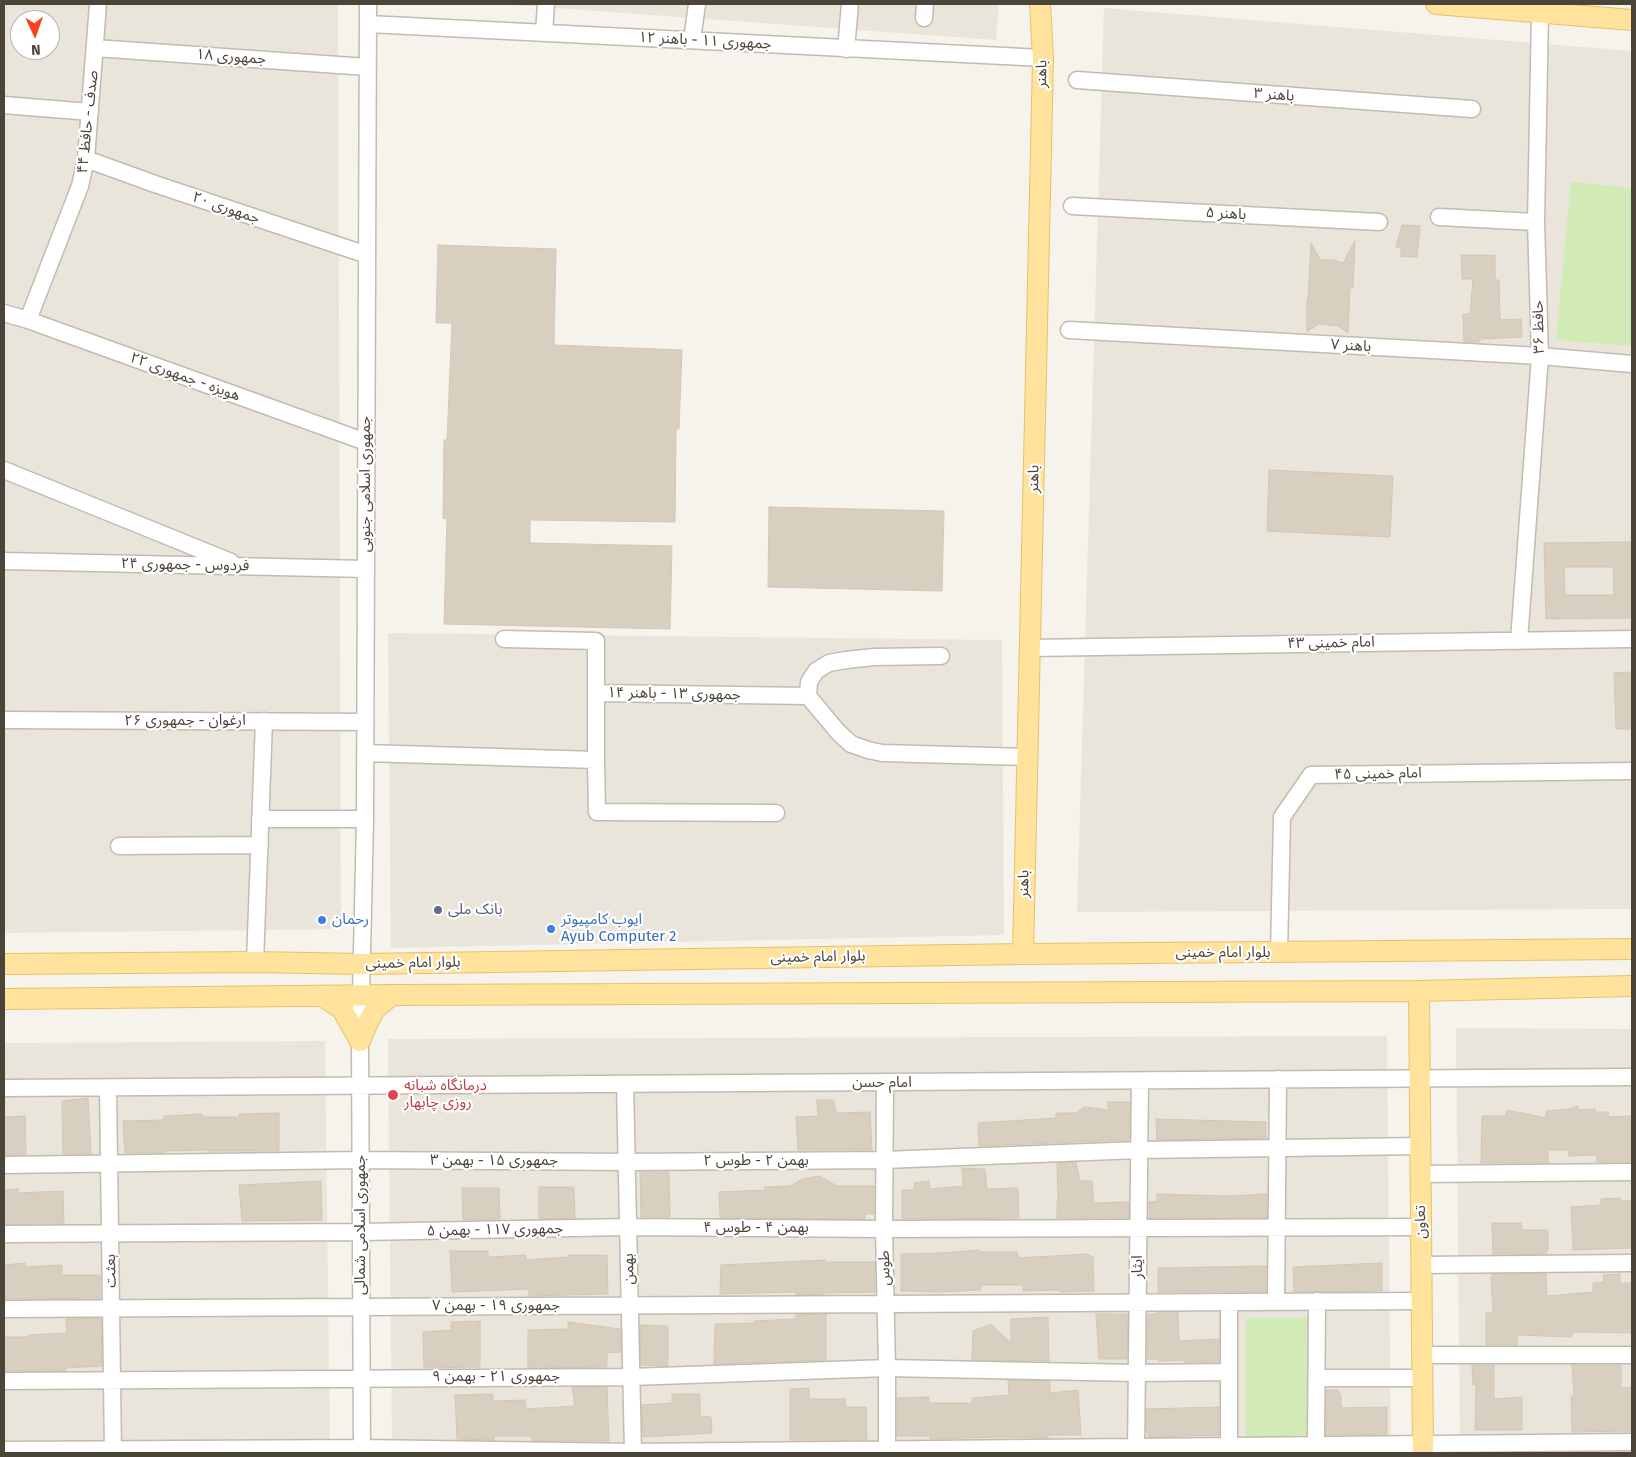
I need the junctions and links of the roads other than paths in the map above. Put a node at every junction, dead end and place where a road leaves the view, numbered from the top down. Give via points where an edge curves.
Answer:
1 (98, 4) edge
2 (368, 4) edge
3 (546, 4) edge
4 (697, 4) edge
5 (850, 4) edge
6 (1040, 4) edge
7 (1436, 4) edge
8 (1540, 12) junction
9 (1632, 20) edge
10 (368, 24) junction
11 (544, 33) junction
12 (692, 40) junction
13 (95, 48) junction
14 (846, 48) junction
15 (1043, 58) junction
16 (367, 67) junction
17 (1077, 80) dead end
18 (4, 105) edge
19 (1472, 109) dead end
20 (90, 112) junction
21 (86, 159) junction
22 (1072, 206) dead end
23 (1439, 217) dead end
24 (1379, 222) dead end
25 (1536, 222) junction
26 (367, 255) junction
27 (4, 313) edge
28 (28, 320) junction
29 (1070, 330) dead end
30 (1540, 356) junction
31 (1632, 364) edge
32 (366, 442) junction
33 (4, 470) edge
34 (4, 561) edge
35 (242, 566) junction
36 (366, 569) junction
37 (504, 639) dead end
38 (1632, 639) edge
39 (1519, 641) junction
40 (1030, 648) junction
41 (941, 656) dead end
42 (596, 693) junction
43 (808, 696) junction
44 (4, 720) edge
45 (264, 721) junction
46 (365, 722) junction
47 (365, 753) junction
48 (1028, 758) junction
49 (596, 760) junction
50 (1632, 771) edge
51 (776, 813) dead end
52 (260, 819) junction
53 (365, 819) junction
54 (260, 845) junction
55 (119, 846) dead end
56 (1632, 949) edge
57 (1279, 952) junction
58 (1023, 954) junction
59 (256, 962) junction
60 (4, 964) edge
61 (361, 964) junction
62 (1632, 986) edge
63 (1419, 991) junction
64 (392, 995) junction
65 (322, 996) junction
66 (361, 996) junction
67 (4, 1000) edge
68 (360, 1041) junction
69 (1632, 1077) edge
70 (1420, 1078) junction
71 (1140, 1080) junction
72 (1278, 1080) junction
73 (885, 1083) junction
74 (625, 1084) junction
75 (361, 1086) junction
76 (4, 1088) edge
77 (108, 1088) junction
78 (1420, 1146) junction
79 (1278, 1148) junction
80 (1139, 1150) junction
81 (361, 1160) junction
82 (884, 1160) junction
83 (627, 1162) junction
84 (109, 1164) junction
85 (4, 1165) edge
86 (1632, 1172) edge
87 (1421, 1174) junction
88 (1421, 1226) junction
89 (628, 1227) junction
90 (1277, 1227) junction
91 (1138, 1228) junction
92 (884, 1229) junction
93 (362, 1232) junction
94 (110, 1233) junction
95 (4, 1234) edge
96 (1632, 1263) edge
97 (1422, 1265) junction
98 (1422, 1300) junction
99 (1317, 1301) junction
100 (1138, 1302) junction
101 (1229, 1302) junction
102 (1276, 1302) junction
103 (886, 1304) junction
104 (630, 1305) junction
105 (362, 1306) junction
106 (111, 1308) junction
107 (4, 1309) edge
108 (1422, 1355) junction
109 (1632, 1355) edge
110 (887, 1368) junction
111 (1229, 1372) junction
112 (1137, 1373) junction
113 (631, 1376) junction
114 (362, 1378) junction
115 (1317, 1378) junction
116 (1423, 1378) junction
117 (112, 1380) junction
118 (4, 1381) edge
119 (1632, 1442) edge
120 (1316, 1444) junction
121 (1229, 1446) junction
122 (1423, 1448) edge
123 (1273, 1449) edge
124 (4, 1450) edge
125 (1136, 1450) edge
126 (113, 1451) edge
127 (362, 1451) edge
128 (887, 1451) edge
129 (633, 1453) edge

1 - 13 street, صدف - حافظ ۴۴
2 - 10 street, جمهوری اسلامی جنوبی
3 - 11 street
4 - 12 street
5 - 14 street
6 - 15 main road, باهنر
7 - 8 main road
8 - 9 main road
8 - 25 street, حافظ ۳۶
10 - 11 street, جمهوری ۱۱ - باهنر ۱۲
10 - 16 street, جمهوری اسلامی جنوبی
11 - 12 street, جمهوری ۱۱ - باهنر ۱۲
12 - 14 street, جمهوری ۱۱ - باهنر ۱۲
13 - 16 street, جمهوری ۱۸
13 - 20 street, صدف - حافظ ۴۴
14 - 15 street, جمهوری ۱۱ - باهنر ۱۲
15 - 40 main road, باهنر
16 - 26 street, جمهوری اسلامی جنوبی
17 - 19 street, باهنر ۳
18 - 20 street
20 - 21 street, صدف - حافظ ۴۴
21 - 26 street, جمهوری ۲۰
21 - 28 street, صدف - حافظ ۴۴ via 80,186
22 - 24 street, باهنر ۵
23 - 25 street
25 - 30 street, حافظ ۳۶
26 - 32 street, جمهوری اسلامی جنوبی
27 - 28 street, هویزه - جمهوری ۲۲
28 - 32 street, هویزه - جمهوری ۲۲
29 - 30 street, باهنر ۷
30 - 31 street, باهنر ۷
30 - 39 street, حافظ ۳۶
32 - 36 street, جمهوری اسلامی جنوبی
33 - 35 street
34 - 35 street, فردوس - جمهوری ۲۴
35 - 36 street, فردوس - جمهوری ۲۴
36 - 46 street, جمهوری اسلامی جنوبی
37 - 42 street via 596,641
38 - 39 street, امام خمینی ۴۳
39 - 40 street, امام خمینی ۴۳
40 - 48 main road, باهنر
41 - 43 street via 874,657 829,663 816,671 809,682
42 - 43 street, جمهوری ۱۳ - باهنر ۱۴
42 - 49 street, جمهوری ۱۳ - باهنر ۱۴
43 - 48 street via 851,744 868,750
44 - 45 street, ارغوان - جمهوری ۲۶
45 - 46 street, ارغوان - جمهوری ۲۶
45 - 52 street
46 - 47 street, جمهوری اسلامی جنوبی
47 - 49 street
47 - 53 street, جمهوری اسلامی جنوبی
48 - 58 main road, باهنر
49 - 51 street, جمهوری ۱۳ - باهنر ۱۴ via 597,812
50 - 57 street, امام خمینی ۴۵ via 1311,775 1282,817
52 - 53 street
52 - 54 street
53 - 61 street, جمهوری اسلامی جنوبی
54 - 55 street
54 - 59 street
56 - 57 main road, بلوار امام خمینی
57 - 58 main road, بلوار امام خمینی
58 - 61 main road, بلوار امام خمینی
59 - 60 main road, بلوار امام خمینی
59 - 61 main road, بلوار امام خمینی
61 - 66 street, جمهوری اسلامی جنوبی
62 - 63 main road
63 - 64 main road
63 - 70 main road, تعاون
64 - 66 main road
64 - 68 main road via 375,1009
65 - 66 main road
65 - 67 main road
65 - 68 main road via 342,1009
66 - 68 street, جمهوری اسلامی شمالی
68 - 75 street, جمهوری اسلامی شمالی
69 - 70 street, امام حسن
70 - 72 street, امام حسن
70 - 78 main road, تعاون
71 - 72 street, امام حسن
71 - 73 street, امام حسن
71 - 80 street, ایثار
72 - 79 street
73 - 74 street, امام حسن
73 - 82 street, طوس
74 - 75 street, امام حسن
74 - 83 street, بهمن
75 - 77 street, امام حسن
75 - 81 street, جمهوری اسلامی شمالی
76 - 77 street, امام حسن
77 - 84 street, بعثت
78 - 79 street, بهمن ۲ - طوس ۲
78 - 87 main road, تعاون
79 - 80 street, بهمن ۲ - طوس ۲
79 - 90 street
80 - 82 street, بهمن ۲ - طوس ۲
80 - 91 street, ایثار
81 - 83 street, جمهوری ۱۵ - بهمن ۳
81 - 84 street, جمهوری ۱۵ - بهمن ۳
81 - 93 street, جمهوری اسلامی شمالی
82 - 83 street, بهمن ۲ - طوس ۲
82 - 92 street, طوس
83 - 89 street, بهمن
84 - 85 street, جمهوری ۱۵ - بهمن ۳
84 - 94 street, بعثت
86 - 87 street
87 - 88 main road, تعاون
88 - 90 street, بهمن ۴ - طوس ۴
88 - 97 main road, تعاون
89 - 92 street, بهمن ۴ - طوس ۴
89 - 93 street, جمهوری ۱۱۷ - بهمن ۵
89 - 104 street, بهمن
90 - 91 street, بهمن ۴ - طوس ۴
90 - 102 street
91 - 92 street, بهمن ۴ - طوس ۴
91 - 100 street, ایثار
92 - 103 street, طوس
93 - 94 street, جمهوری ۱۱۷ - بهمن ۵
93 - 105 street, جمهوری اسلامی شمالی
94 - 95 street, جمهوری ۱۱۷ - بهمن ۵
94 - 106 street, بعثت
96 - 97 street
97 - 98 main road, تعاون
98 - 99 street, جمهوری ۱۹ - بهمن ۷
98 - 108 main road, تعاون
99 - 102 street, جمهوری ۱۹ - بهمن ۷
99 - 115 street
100 - 101 street, جمهوری ۱۹ - بهمن ۷
100 - 103 street, جمهوری ۱۹ - بهمن ۷
100 - 112 street, ایثار
101 - 102 street, جمهوری ۱۹ - بهمن ۷
101 - 111 street
103 - 104 street, جمهوری ۱۹ - بهمن ۷
103 - 110 street, طوس
104 - 105 street, جمهوری ۱۹ - بهمن ۷
104 - 113 street, بهمن
105 - 106 street, جمهوری ۱۹ - بهمن ۷
105 - 114 street, جمهوری اسلامی شمالی
106 - 107 street, جمهوری ۱۹ - بهمن ۷
106 - 117 street, بعثت
108 - 109 street
108 - 116 main road, تعاون
110 - 112 street, جمهوری ۲۱ - بهمن ۹
110 - 113 street, جمهوری ۲۱ - بهمن ۹
110 - 128 street, طوس
111 - 112 street, جمهوری ۲۱ - بهمن ۹
111 - 121 street
112 - 125 street, ایثار
113 - 114 street, جمهوری ۲۱ - بهمن ۹
113 - 129 street, بهمن
114 - 117 street, جمهوری ۲۱ - بهمن ۹
114 - 127 street, جمهوری اسلامی شمالی
115 - 116 street
115 - 120 street
116 - 122 main road, تعاون
117 - 118 street, جمهوری ۲۱ - بهمن ۹
117 - 126 street, بعثت
119 - 122 street
120 - 122 street
120 - 123 street
121 - 123 street
121 - 125 street
124 - 126 street
125 - 128 street
126 - 127 street
127 - 129 street
128 - 129 street

